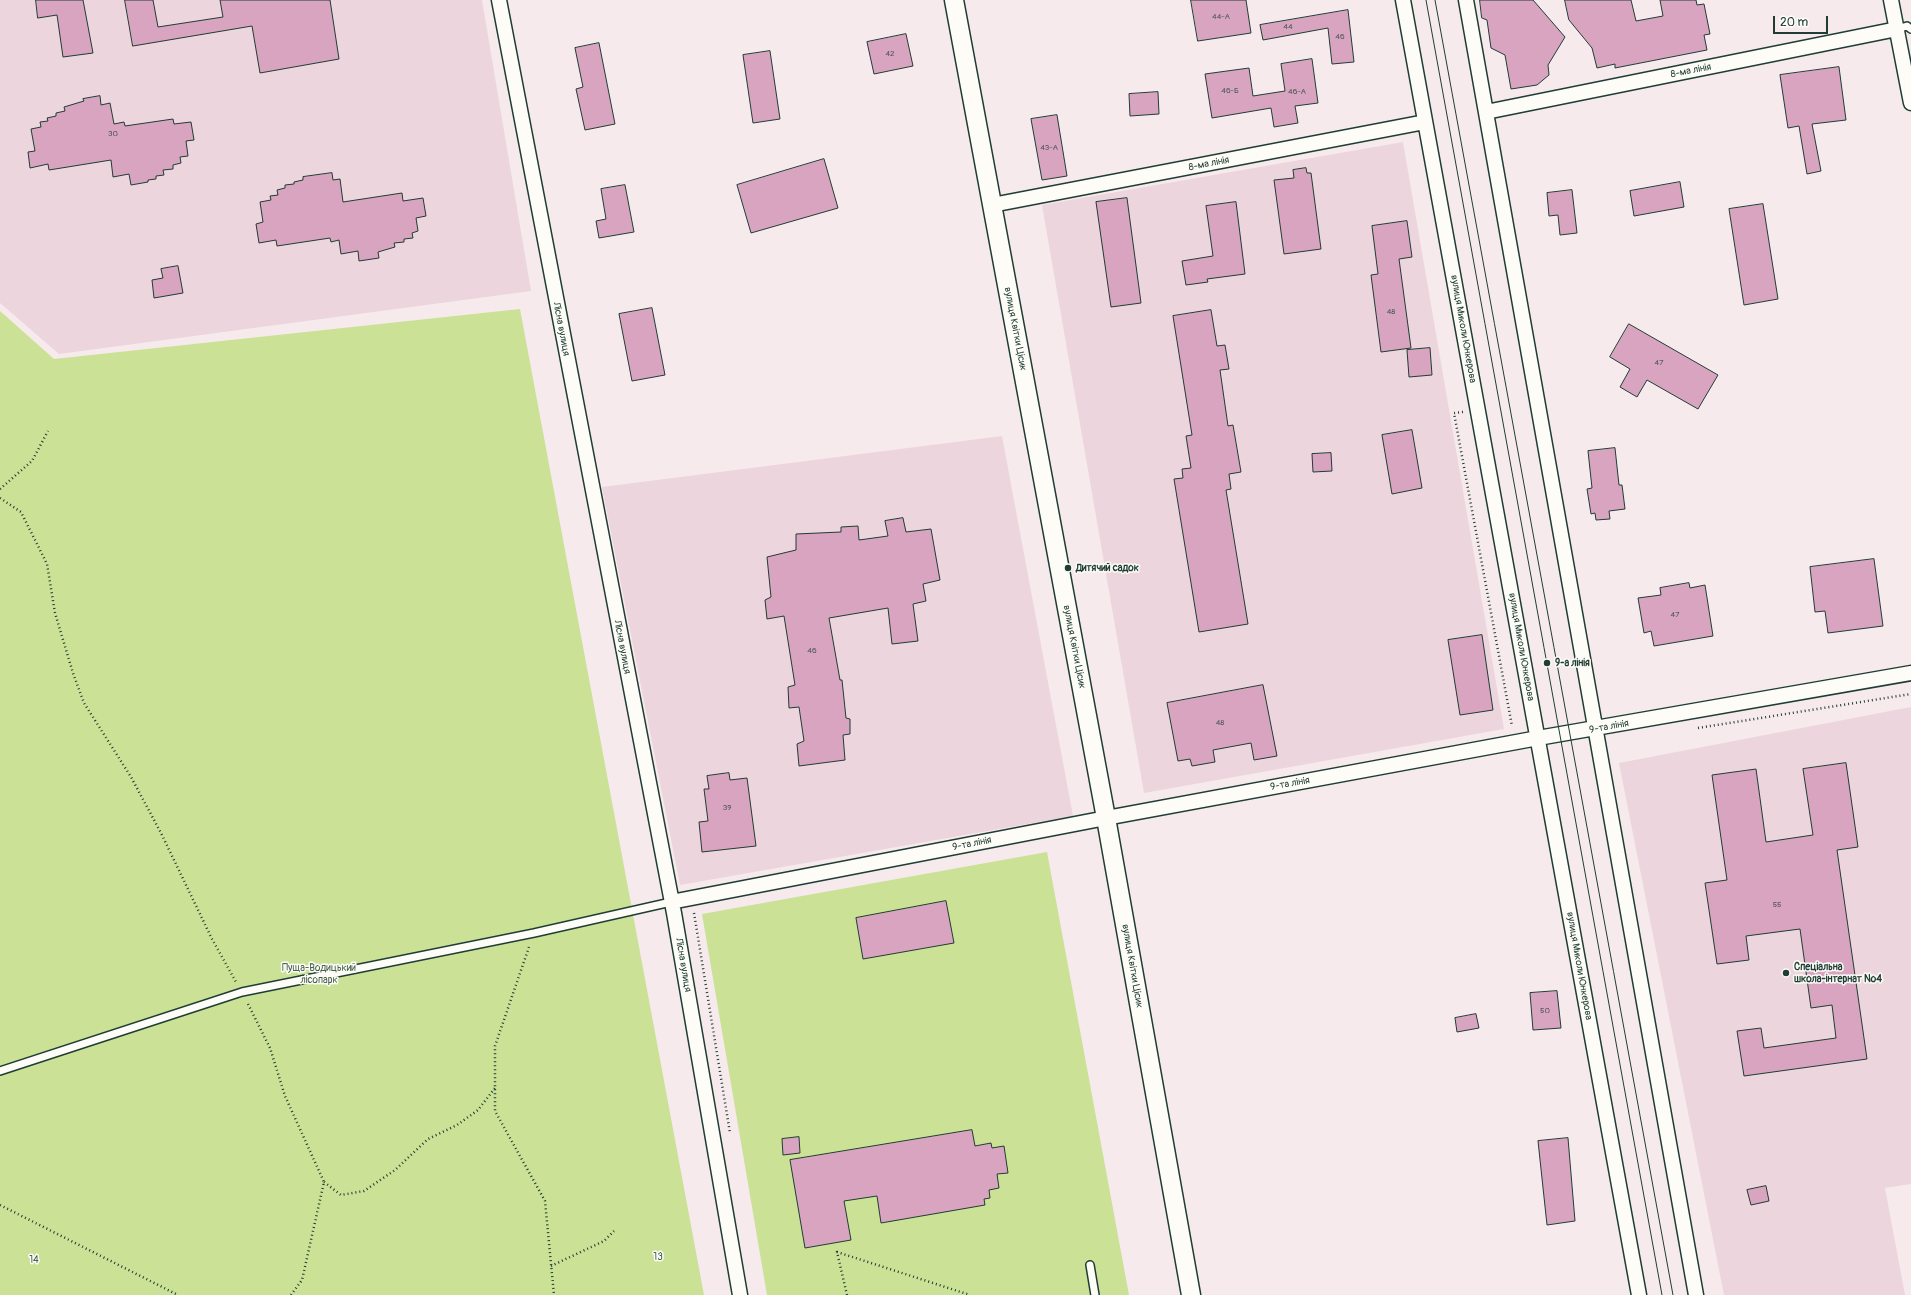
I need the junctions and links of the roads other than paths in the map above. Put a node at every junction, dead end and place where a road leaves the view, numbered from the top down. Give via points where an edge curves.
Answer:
1 (499, 0) edge
2 (954, 0) edge
3 (1402, 0) edge
4 (1466, 0) edge
5 (1891, 0) edge
6 (1911, 29) edge
7 (1897, 30) junction
8 (1911, 103) edge
9 (1486, 112) junction
10 (1425, 122) junction
11 (992, 205) junction
12 (1911, 673) edge
13 (1596, 729) junction
14 (1538, 738) junction
15 (1106, 818) junction
16 (671, 902) junction
17 (0, 1071) edge
18 (1090, 1265) dead end
19 (740, 1295) edge
20 (1095, 1295) edge
21 (1190, 1295) edge
22 (1639, 1295) edge
23 (1696, 1295) edge

1 - 16 street, Лісна вулиця
2 - 11 street, вулиця Квітки Цісик
3 - 10 street, вулиця Миколи Юнкерова
4 - 9 street
5 - 7 street
6 - 7 lane via 1907,26
7 - 8 street
7 - 9 street, 8-ма лінія
9 - 13 street
10 - 11 street, 8-ма лінія
10 - 14 street, вулиця Миколи Юнкерова
11 - 15 street, вулиця Квітки Цісик
12 - 13 street, 9-та лінія
13 - 14 street, 9-та лінія
13 - 23 street
14 - 15 street, 9-та лінія
14 - 22 street, вулиця Миколи Юнкерова
15 - 16 street, 9-та лінія
15 - 21 street, вулиця Квітки Цісик
16 - 17 lane via 534,933 242,992
16 - 19 street, Лісна вулиця
18 - 20 lane

